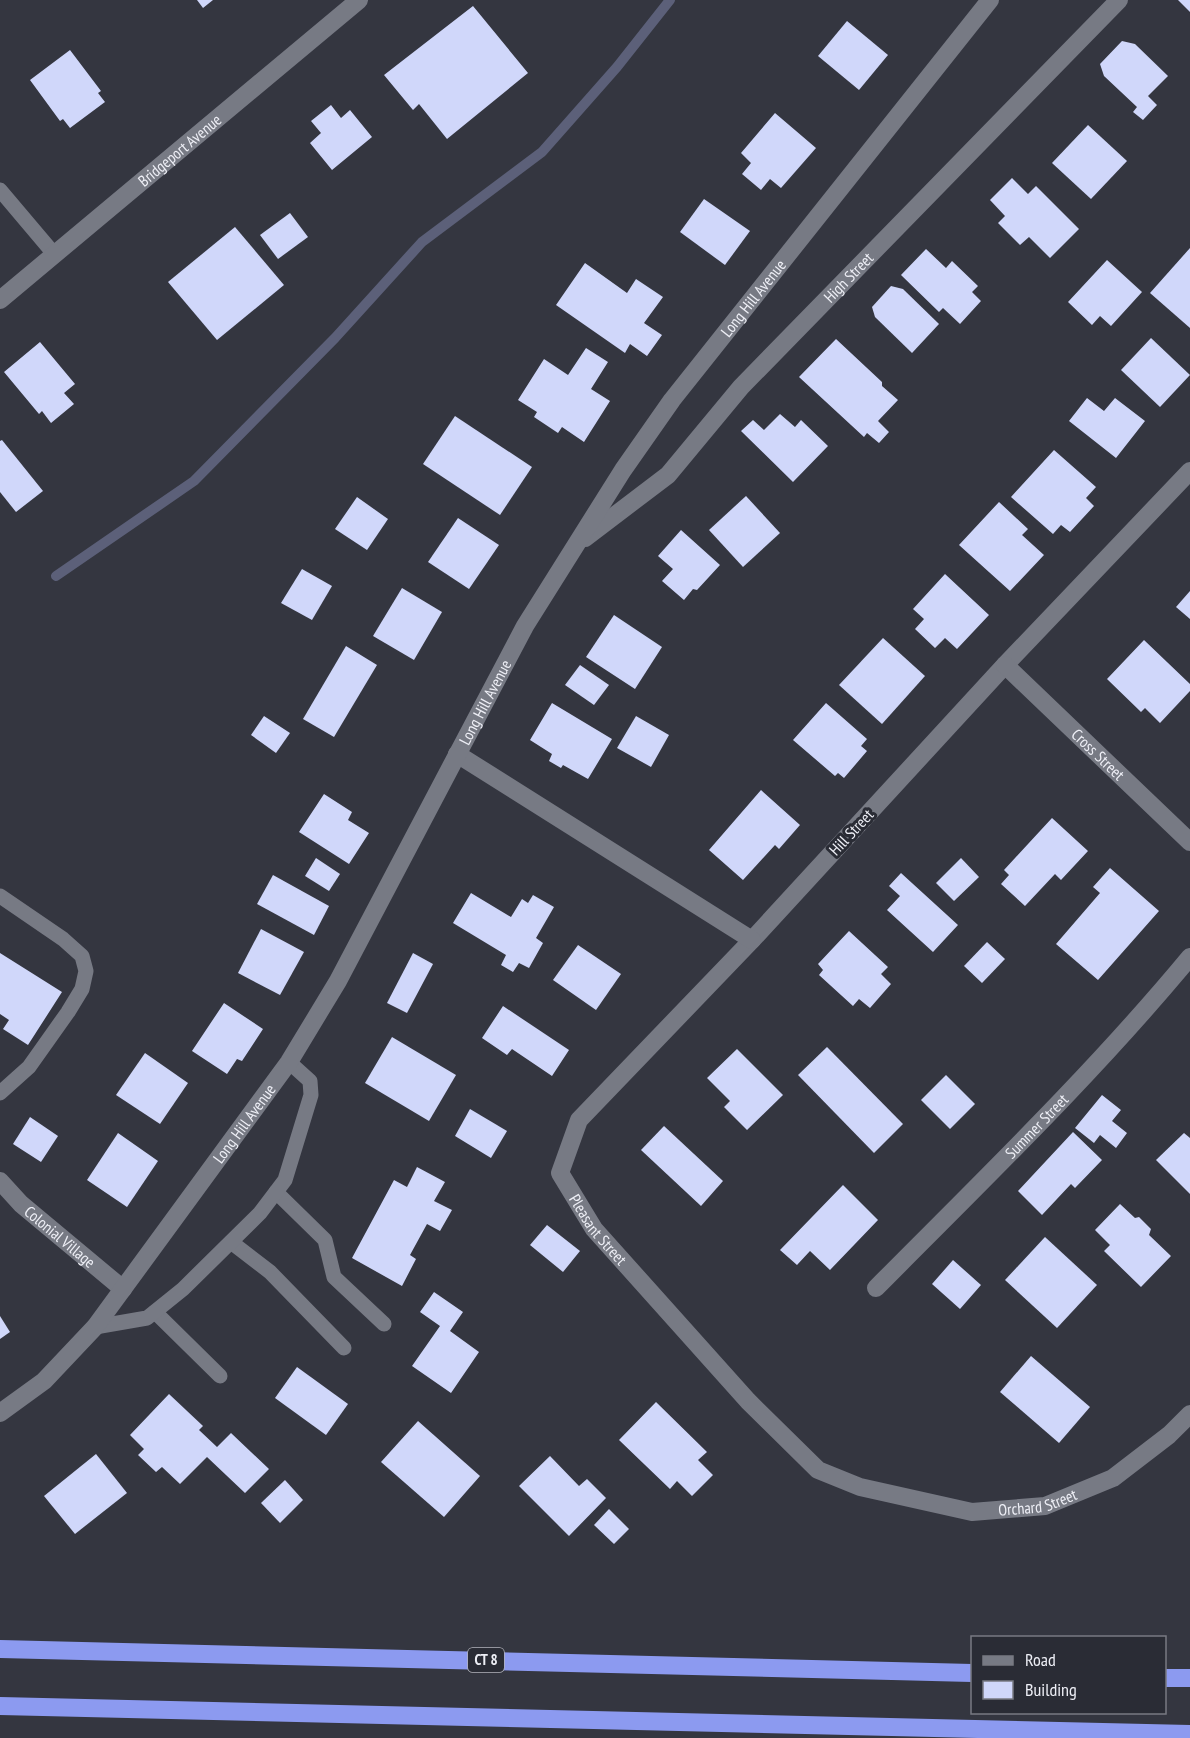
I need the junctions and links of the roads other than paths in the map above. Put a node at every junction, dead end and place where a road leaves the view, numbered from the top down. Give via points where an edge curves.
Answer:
1 (359, 0) edge
2 (990, 0) edge
3 (1119, 0) edge
4 (0, 190) edge
5 (55, 255) junction
6 (0, 300) edge
7 (1190, 471) edge
8 (573, 547) junction
9 (1005, 665) junction
10 (457, 754) junction
11 (1190, 842) edge
12 (0, 896) edge
13 (752, 940) junction
14 (1190, 957) edge
15 (290, 1062) junction
16 (0, 1093) edge
17 (0, 1181) edge
18 (276, 1192) junction
19 (231, 1242) junction
20 (123, 1288) junction
21 (876, 1288) dead end
22 (155, 1312) junction
23 (384, 1324) dead end
24 (95, 1327) junction
25 (344, 1348) dead end
26 (220, 1376) dead end
27 (0, 1413) edge
28 (1190, 1414) edge
29 (860, 1487) joint
30 (0, 1649) edge
31 (971, 1673) edge
32 (1166, 1678) edge
33 (1190, 1678) edge
34 (0, 1706) edge
35 (1190, 1734) edge

1 - 5 street, Bridgeport Avenue
2 - 8 street, Long Hill Avenue via 672,400
3 - 8 street, High Street via 741,387 668,475
4 - 5 lane
5 - 6 street, Bridgeport Avenue
7 - 9 street, Hill Street
8 - 10 street, Long Hill Avenue via 525,626
9 - 11 street, Cross Street
9 - 13 street, Hill Street
10 - 13 street
10 - 15 street, Long Hill Avenue via 338,981
12 - 16 lane via 63,939 82,956 86,971 82,989 68,1012 29,1067
13 - 29 street, Pleasant Street via 579,1120 560,1173 594,1229 748,1401 818,1470
14 - 21 street, Summer Street via 1022,1141
15 - 18 lane via 310,1081 311,1095 285,1179
15 - 20 street, Long Hill Avenue
17 - 20 street, Colonial Village
18 - 19 lane
18 - 23 lane via 325,1240 334,1277
19 - 22 lane
19 - 25 lane via 270,1272
20 - 24 street, Long Hill Avenue
22 - 24 lane via 147,1318
22 - 26 lane
24 - 27 street, Long Hill Avenue via 44,1381
28 - 29 street, Orchard Street via 1113,1478 1045,1506 972,1512
30 - 31 highway, CT 8
32 - 33 highway
34 - 35 highway

